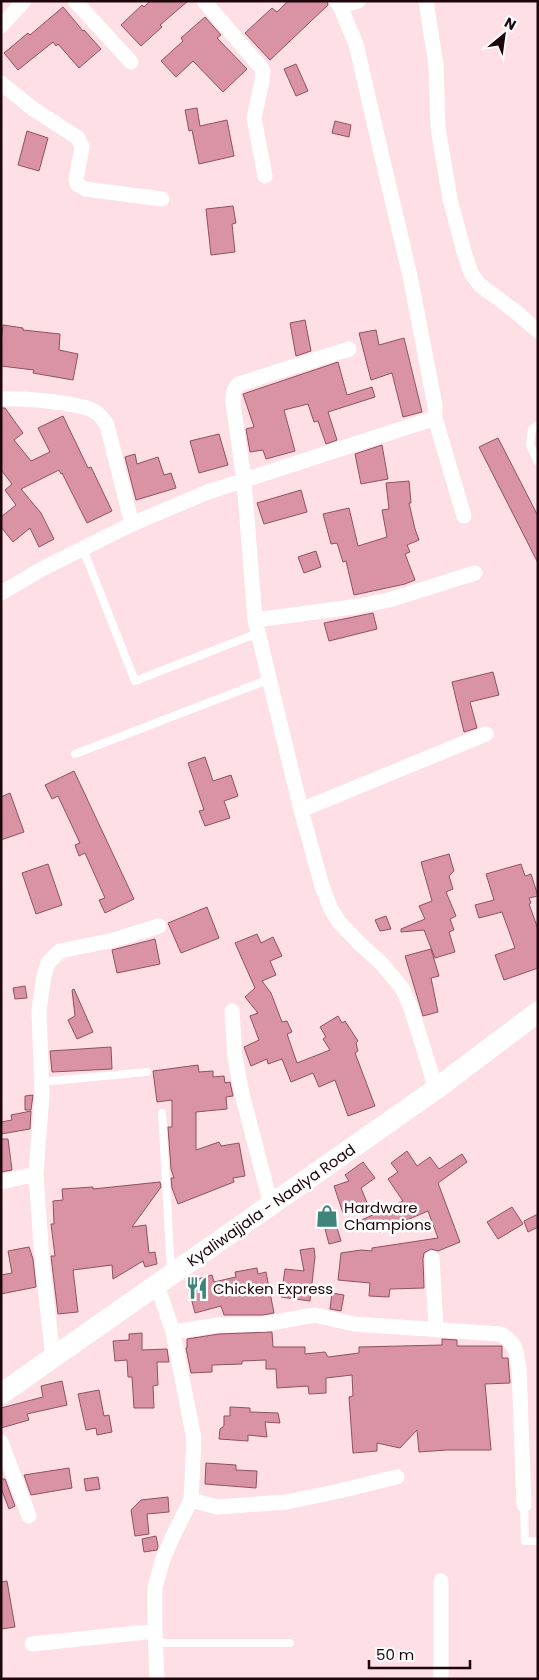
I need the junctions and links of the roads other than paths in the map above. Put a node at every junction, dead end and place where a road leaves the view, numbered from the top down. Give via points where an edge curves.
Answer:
1 (24, 1) edge
2 (75, 1) edge
3 (204, 1) edge
4 (426, 1) edge
5 (344, 3) edge
6 (1, 26) edge
7 (131, 62) dead end
8 (1, 83) edge
9 (265, 176) dead end
10 (162, 199) dead end
11 (538, 331) edge
12 (349, 349) dead end
13 (1, 399) edge
14 (435, 418) junction
15 (538, 424) edge
16 (538, 462) edge
17 (244, 480) junction
18 (464, 516) dead end
19 (132, 524) junction
20 (82, 549) junction
21 (474, 574) dead end
22 (1, 593) edge
23 (257, 627) junction
24 (270, 679) junction
25 (486, 734) dead end
26 (75, 754) dead end
27 (301, 810) junction
28 (159, 926) dead end
29 (232, 1011) dead end
30 (538, 1012) edge
31 (147, 1072) dead end
32 (41, 1082) junction
33 (436, 1089) junction
34 (162, 1113) dead end
35 (36, 1174) junction
36 (1, 1182) edge
37 (271, 1205) junction
38 (432, 1258) dead end
39 (164, 1280) junction
40 (436, 1328) junction
41 (172, 1332) junction
42 (53, 1358) junction
43 (1, 1394) edge
44 (1, 1442) edge
45 (397, 1477) dead end
46 (191, 1500) junction
47 (524, 1505) joint
48 (29, 1516) dead end
49 (538, 1541) edge
50 (441, 1580) dead end
51 (155, 1637) junction
52 (290, 1643) dead end
53 (32, 1644) dead end
54 (158, 1679) edge
55 (441, 1679) edge

1 - 6 street
2 - 7 street
3 - 9 street via 263,72 254,118
4 - 11 street via 436,65 438,128 450,199 464,252 480,285
5 - 14 street via 410,276
8 - 10 street via 78,138 82,147 76,184 80,187
12 - 17 street via 235,387 233,403
13 - 19 street via 78,406 102,416
14 - 17 street
14 - 18 street
15 - 16 lane via 532,429 530,445
17 - 19 street
17 - 23 street
19 - 20 street
20 - 22 street
20 - 23 lane via 135,681
21 - 23 street via 388,600
23 - 24 street
24 - 26 lane
24 - 27 street
25 - 27 street
27 - 33 street via 331,909 339,922 402,988
28 - 32 street via 114,940 60,951 48,963 39,1010
29 - 37 street via 234,1058
30 - 33 main road, Kyaliwajjala - Naalya Road
31 - 32 lane
32 - 35 street
33 - 37 main road, Kyaliwajjala - Naalya Road
34 - 39 lane
35 - 36 street
35 - 42 street
37 - 39 main road, Kyaliwajjala - Naalya Road
38 - 40 street
39 - 41 street
39 - 42 main road, Kyaliwajjala - Naalya Road
40 - 41 street via 354,1324 315,1315 264,1324 218,1325
40 - 47 street via 501,1334 511,1341 519,1368
41 - 46 street via 194,1439
42 - 43 main road, Kyaliwajjala - Naalya Road
44 - 48 street
45 - 46 street via 287,1502 217,1507
46 - 51 street via 170,1544 155,1587
47 - 49 lane via 525,1540
50 - 55 street
51 - 52 lane
51 - 53 street
51 - 54 street

